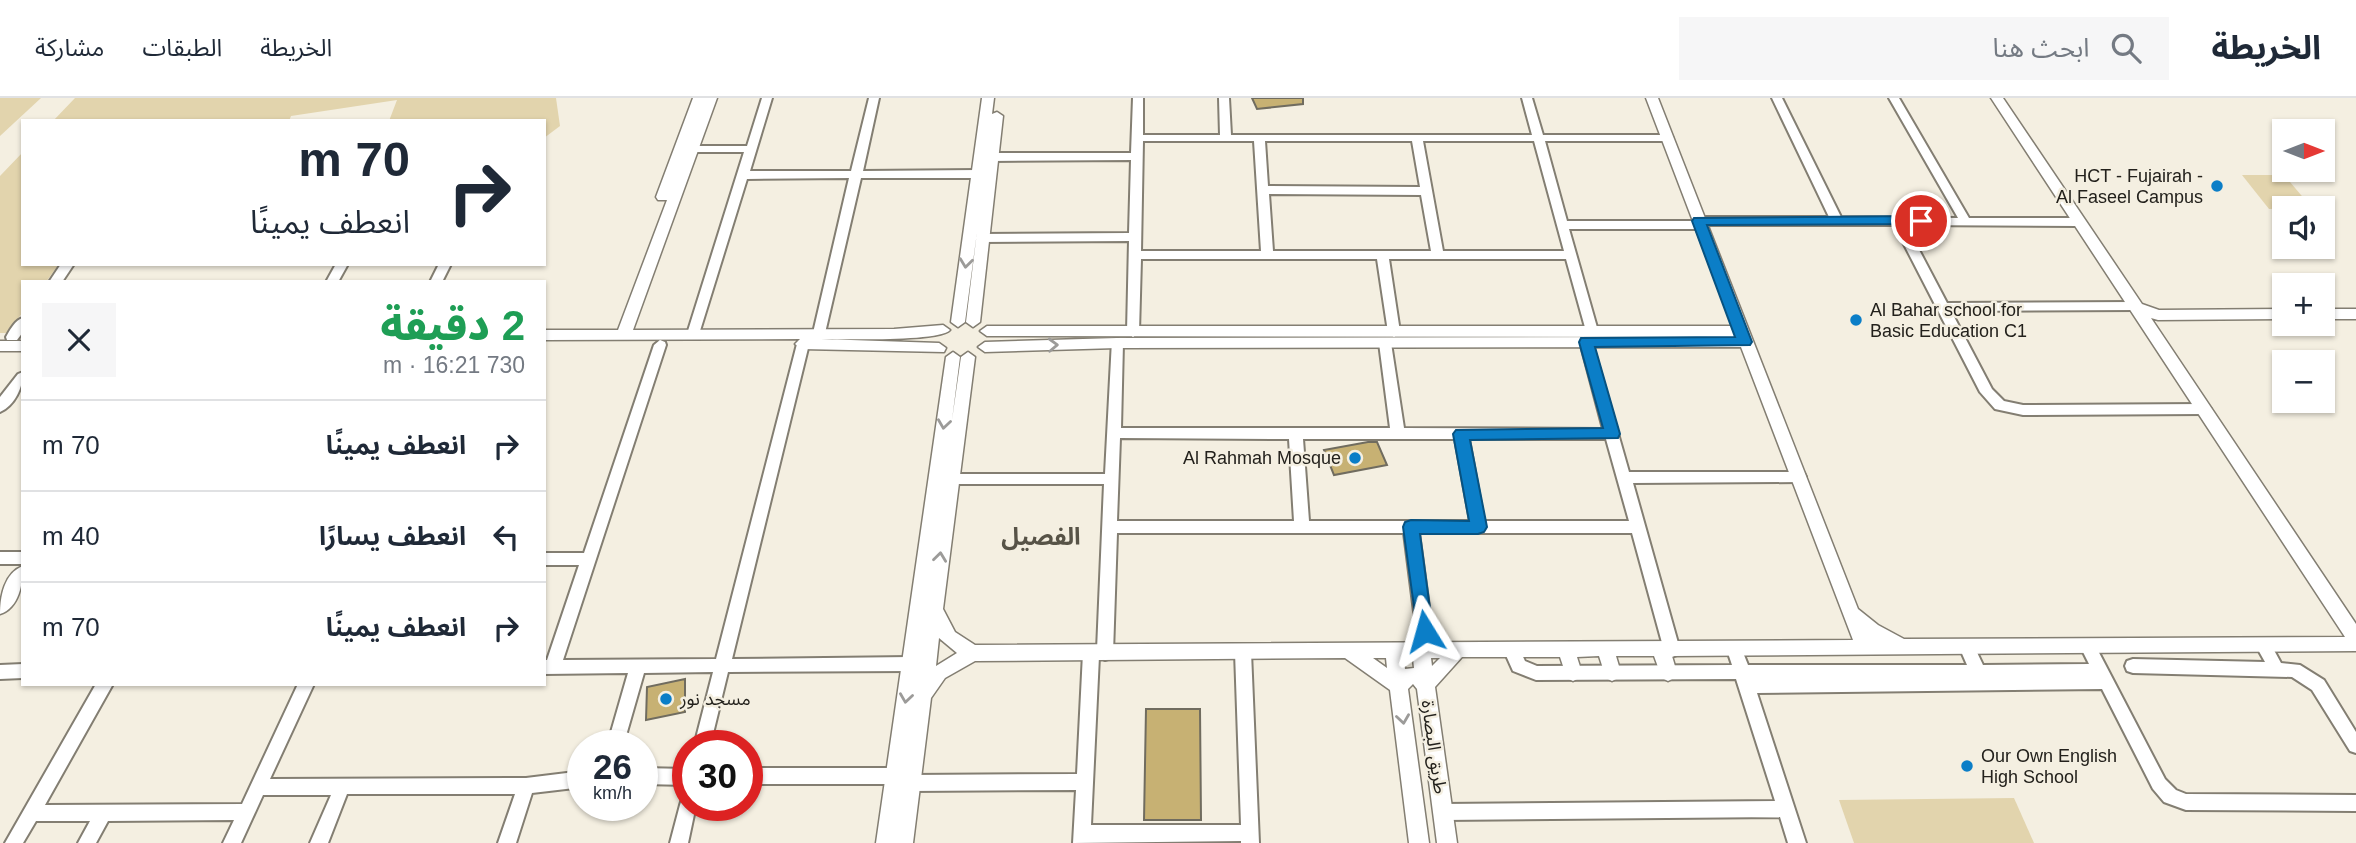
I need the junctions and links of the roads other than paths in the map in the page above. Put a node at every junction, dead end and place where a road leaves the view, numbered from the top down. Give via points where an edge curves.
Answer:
1 (699, 98) edge
2 (711, 98) edge
3 (767, 98) edge
4 (874, 98) edge
5 (988, 98) edge
6 (999, 98) edge
7 (1138, 98) edge
8 (1224, 98) edge
9 (1527, 98) edge
10 (1652, 98) edge
11 (1777, 98) edge
12 (1894, 98) edge
13 (1997, 98) edge
14 (1137, 138) junction
15 (1259, 138) junction
16 (1417, 138) junction
17 (1538, 138) junction
18 (1667, 138) junction
19 (1226, 139) junction
20 (693, 149) junction
21 (751, 149) junction
22 (1137, 156) junction
23 (991, 157) junction
24 (857, 174) junction
25 (978, 174) junction
26 (743, 175) junction
27 (1262, 190) junction
28 (1426, 191) junction
29 (1836, 220) junction
30 (1898, 221) junction
31 (1966, 222) junction
32 (2078, 222) junction
33 (1700, 223) junction
34 (1562, 225) junction
35 (1135, 237) junction
36 (981, 238) junction
37 (1135, 255) junction
38 (1267, 255) junction
39 (1382, 255) junction
40 (1438, 255) junction
41 (1571, 255) junction
42 (635, 287) junction
43 (1943, 307) junction
44 (2136, 307) junction
45 (1734, 312) junction
46 (2272, 314) edge
47 (2335, 314) edge
48 (2356, 314) edge
49 (2172, 315) junction
50 (966, 322) junction
51 (21, 325) edge
52 (943, 330) junction
53 (987, 331) junction
54 (1133, 332) junction
55 (819, 333) junction
56 (618, 334) junction
57 (693, 334) junction
58 (546, 335) edge
59 (1713, 336) junction
60 (1743, 336) junction
61 (1389, 337) junction
62 (1589, 337) junction
63 (2156, 338) junction
64 (11, 340) edge
65 (1117, 343) junction
66 (803, 344) junction
67 (546, 345) edge
68 (660, 345) junction
69 (985, 347) junction
70 (953, 354) junction
71 (1754, 363) junction
72 (21, 380) edge
73 (0, 407) edge
74 (2204, 409) junction
75 (1114, 433) junction
76 (1296, 433) junction
77 (1398, 434) junction
78 (1461, 434) junction
79 (1612, 434) junction
80 (1799, 477) junction
81 (1625, 478) junction
82 (950, 479) junction
83 (1112, 479) junction
84 (1110, 527) junction
85 (1303, 527) junction
86 (1411, 527) junction
87 (1478, 527) junction
88 (1638, 527) junction
89 (0, 558) edge
90 (21, 558) edge
91 (546, 559) edge
92 (588, 559) junction
93 (21, 576) edge
94 (934, 606) junction
95 (0, 607) edge
96 (1850, 610) junction
97 (2356, 638) edge
98 (2356, 644) edge
99 (2264, 646) junction
100 (2089, 648) junction
101 (1826, 649) junction
102 (1865, 649) junction
103 (1906, 649) junction
104 (1968, 649) junction
105 (1606, 650) junction
106 (1667, 650) junction
107 (1735, 650) junction
108 (1424, 651) junction
109 (1457, 651) junction
110 (1512, 651) junction
111 (1567, 651) junction
112 (1243, 652) junction
113 (1350, 652) junction
114 (1394, 652) junction
115 (974, 653) junction
116 (1098, 653) junction
117 (910, 664) junction
118 (721, 665) junction
119 (638, 666) junction
120 (2133, 666) dead end
121 (548, 667) edge
122 (2276, 668) junction
123 (21, 671) edge
124 (0, 672) edge
125 (1573, 673) junction
126 (1612, 673) junction
127 (1668, 673) junction
128 (1981, 677) junction
129 (2104, 677) junction
130 (1744, 679) junction
131 (1425, 685) junction
132 (104, 686) edge
133 (305, 686) edge
134 (1398, 686) junction
135 (922, 696) junction
136 (620, 730) edge
137 (706, 730) edge
138 (2356, 746) edge
139 (763, 776) edge
140 (903, 780) junction
141 (567, 781) edge
142 (1085, 782) junction
143 (526, 786) junction
144 (261, 787) junction
145 (342, 787) junction
146 (2356, 803) edge
147 (1786, 808) junction
148 (247, 812) junction
149 (1443, 812) junction
150 (32, 813) junction
151 (103, 813) junction
152 (684, 821) edge
153 (1082, 838) edge
154 (1250, 838) edge
155 (15, 843) edge
156 (87, 843) edge
157 (232, 843) edge
158 (319, 843) edge
159 (508, 843) edge
160 (679, 843) edge
161 (886, 843) edge
162 (903, 843) edge
163 (1419, 843) edge
164 (1447, 843) edge
165 (1797, 843) edge

1 - 42 street
2 - 20 street
3 - 21 street
4 - 24 street
5 - 25 street
6 - 23 street
7 - 14 street
8 - 19 street
9 - 17 street
10 - 18 street
11 - 29 street
12 - 31 street
13 - 32 street
14 - 19 street
14 - 22 street
15 - 16 street
15 - 19 street
15 - 27 street
16 - 17 street
16 - 28 street
17 - 18 street
17 - 34 street
18 - 33 street
20 - 21 street
20 - 42 street
21 - 26 street
22 - 23 street
22 - 35 street
23 - 36 street
24 - 25 street
24 - 26 street
24 - 55 street
25 -> 50 street
26 - 57 street
27 - 28 street
27 - 38 street
28 - 40 street
29 - 30 street
29 - 33 street
30 - 31 street
30 - 43 street
31 - 32 street
32 - 44 street
33 - 34 street
33 - 45 street
34 - 41 street
35 - 36 street
35 - 37 street
36 - 50 street
37 - 38 street
37 - 54 street
38 - 39 street
39 - 40 street
39 - 61 street
40 - 41 street
41 - 62 street
42 - 56 street
43 - 44 street
43 - 74 street via 1987,392 2005,407
44 - 49 street
44 - 63 street
45 - 59 street
45 - 60 street
46 - 49 street
47 - 48 street
49 - 63 street via 2157,330
50 - 52 street
50 - 53 street
51 - 64 street
52 - 55 street
52 - 70 street via 938,338
53 - 54 street
53 - 69 street
54 - 61 street
55 - 57 street
56 - 57 street
56 - 58 street
59 - 60 street
59 - 62 street
59 - 71 street
60 - 71 street
61 - 62 street
61 - 65 street
61 - 77 street
62 - 79 street
63 - 74 street
69 -> 65 street
65 - 75 street
66 - 68 street
66 - 70 street
66 - 118 street
67 - 68 street
68 - 92 street
69 - 70 street
70 - 82 street
70 -> 117 street
71 - 80 street
72 - 73 street
74 - 97 street
75 - 76 street
75 - 83 street
76 - 77 street
76 - 85 street
77 - 78 street
78 - 79 street
78 - 87 street
79 - 81 street
80 - 81 street
80 - 96 street
81 - 88 street
82 - 83 street
94 -> 82 street
83 - 84 street
84 - 85 street
84 - 116 street
85 - 86 street
86 - 87 street
86 - 108 street
87 - 88 street
88 - 106 street
89 - 90 street
91 - 92 street
92 - 121 street
93 - 95 street
94 - 115 street via 939,625 951,642
94 - 135 street
96 - 101 street via 1851,634 1843,645
96 - 102 street
96 - 103 street via 1872,630
98 - 99 street
99 - 100 street
99 - 122 street
100 - 104 street
100 - 129 street
101 - 102 street
101 - 107 street
102 - 103 street
103 - 104 street
104 - 128 street
105 - 106 street
105 - 111 street
105 - 126 street
106 - 107 street
106 - 127 street
107 - 130 street
108 - 109 street
108 - 114 street
108 - 131 street, طريق البصارة
109 - 110 street
109 - 131 street
110 - 111 street
110 - 125 street via 1519,666 1530,672
111 - 125 street
112 - 113 street
112 - 116 street
112 - 154 street
113 - 114 street
113 - 134 street
114 - 134 street, طريق البصارة
115 - 116 street
115 - 135 street via 939,673
116 - 142 street
117 - 118 street
117 -> 140 street
118 - 119 street
118 - 137 street
119 - 121 street
119 - 136 street
120 - 122 street
122 - 138 street via 2303,673 2318,685
123 - 124 street
125 - 126 street
126 - 127 street
127 - 130 street
128 - 129 street
128 - 130 street
129 - 146 street via 2159,784 2175,799
130 - 147 street
131 - 134 street via 1409,675
131 - 149 street, طريق البصارة
132 - 150 street
133 - 144 street
134 -> 163 street, طريق البصارة
135 - 140 street
139 - 140 street
140 - 142 street
140 - 161 street
140 - 162 street
141 - 143 street
142 - 153 street
143 - 145 street
143 - 159 street
144 - 145 street
144 - 148 street
145 - 158 street
147 - 149 street
147 - 165 street
148 - 151 street
148 - 157 street
149 - 164 street, طريق البصارة
150 - 151 street
150 - 155 street
151 - 156 street
152 - 160 street
153 - 154 street

